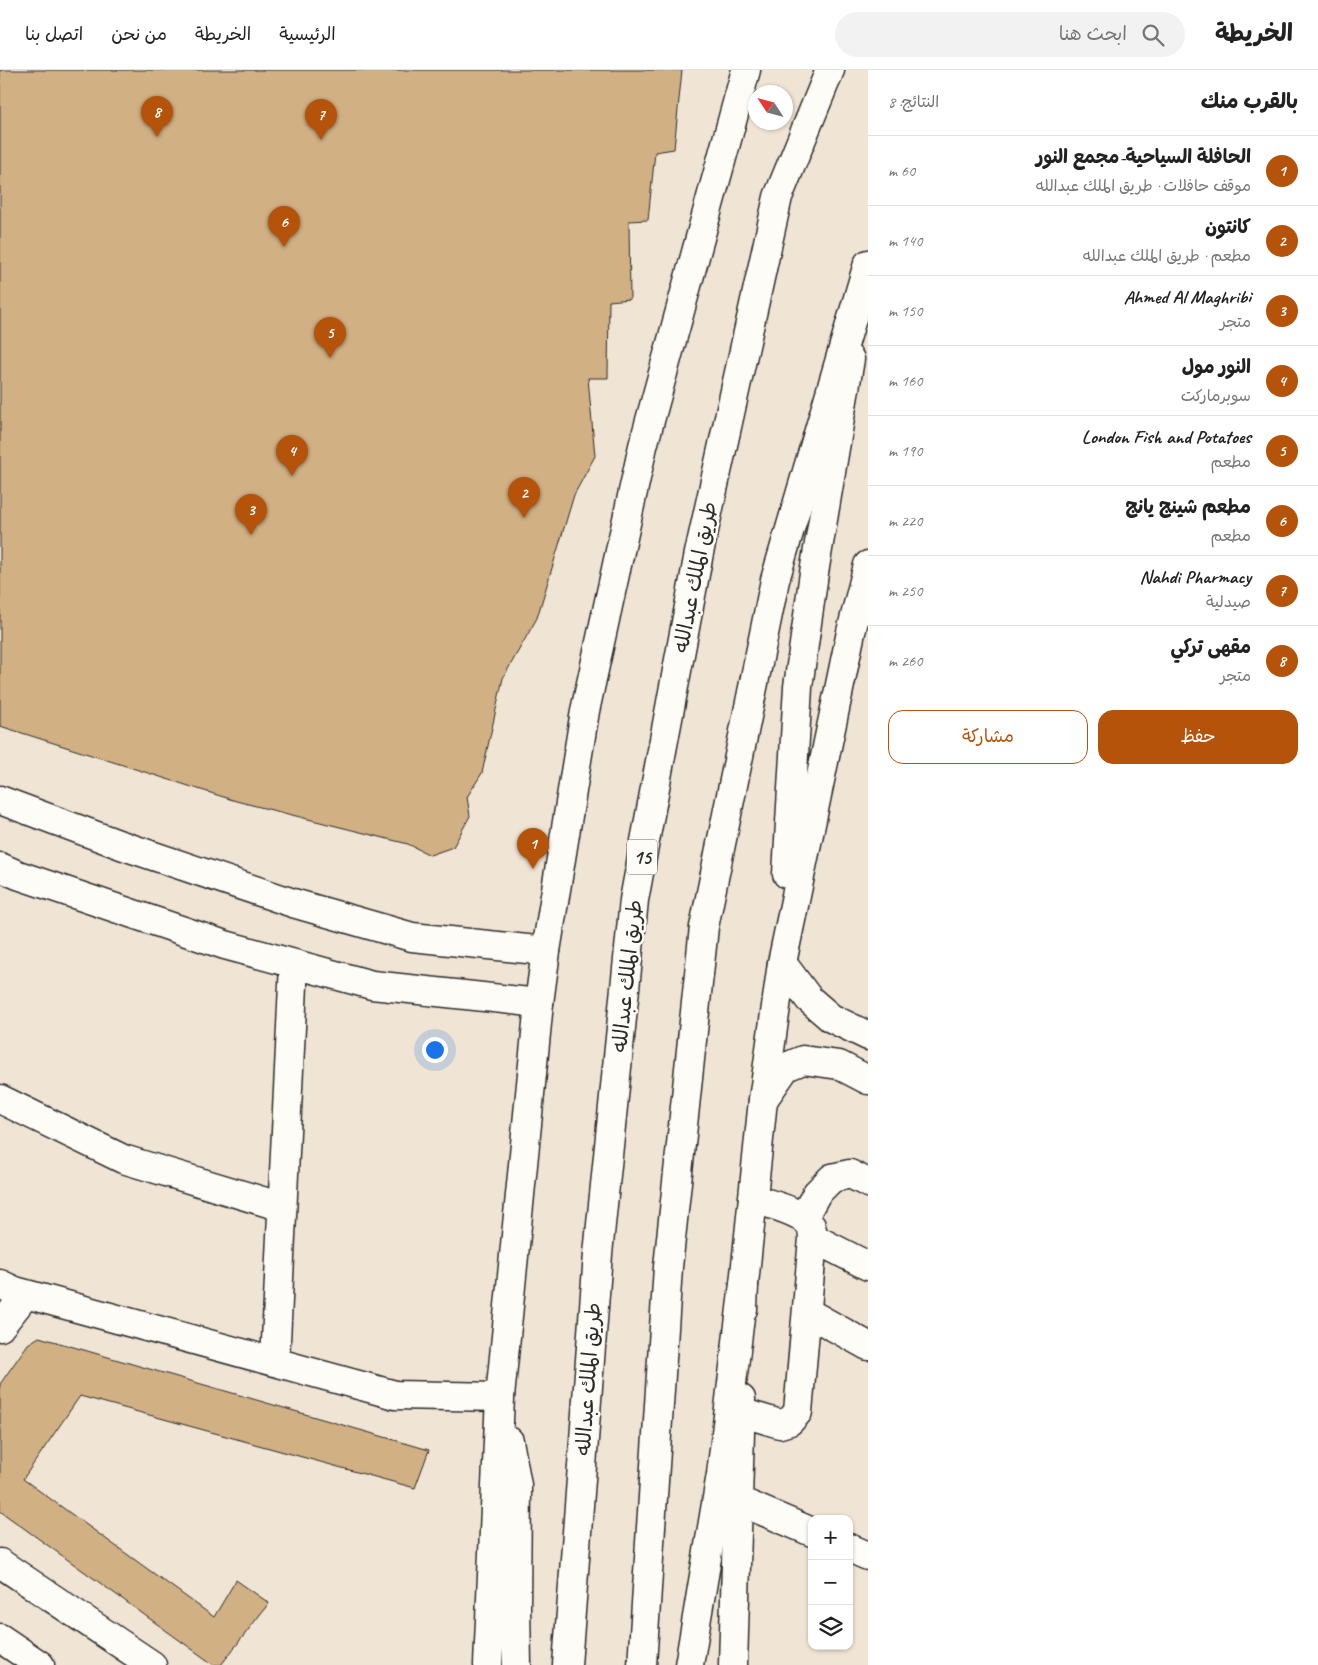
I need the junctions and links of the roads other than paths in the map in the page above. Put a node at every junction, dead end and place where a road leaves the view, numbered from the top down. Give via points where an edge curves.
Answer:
1 (746, 70) edge
2 (819, 70) edge
3 (830, 70) edge
4 (778, 197) junction
5 (866, 271) edge
6 (868, 565) edge
7 (0, 800) edge
8 (0, 868) edge
9 (546, 951) junction
10 (782, 963) junction
11 (294, 964) junction
12 (539, 1003) junction
13 (868, 1036) edge
14 (868, 1080) edge
15 (0, 1099) edge
16 (763, 1100) junction
17 (868, 1183) edge
18 (753, 1199) junction
19 (282, 1207) junction
20 (808, 1228) junction
21 (868, 1266) edge
22 (0, 1284) edge
23 (744, 1284) junction
24 (26, 1294) junction
25 (807, 1312) junction
26 (0, 1327) edge
27 (868, 1346) edge
28 (275, 1362) junction
29 (500, 1398) junction
30 (740, 1412) junction
31 (737, 1500) junction
32 (808, 1530) edge
33 (853, 1550) edge
34 (868, 1556) edge
35 (0, 1563) edge
36 (0, 1638) edge
37 (40, 1665) edge
38 (152, 1665) edge
39 (488, 1665) edge
40 (517, 1665) edge
41 (567, 1665) edge
42 (642, 1665) edge
43 (689, 1665) edge
44 (733, 1665) edge

1 - 9 main road via 643,446 585,710
2 - 4 main road
3 - 4 main road, طريق الملك عبدالله / 15
4 - 41 main road, طريق الملك عبدالله / 15 via 699,553 634,900 598,1254
5 - 10 main road via 814,573 798,687
5 - 42 main road via 775,580 704,927 668,1267
6 - 10 main road
7 - 9 main road via 121,846 266,894 412,937
8 - 11 main road via 225,945
9 - 12 main road
10 - 13 main road via 809,999 831,1018
10 - 16 main road
11 - 12 main road via 372,985
11 - 19 main road
12 - 29 main road
14 - 16 main road via 838,1065 803,1060 786,1067
15 - 19 main road via 123,1159
16 - 18 main road
17 - 20 main road via 850,1174 832,1178 817,1193
18 - 20 main road via 794,1212
18 - 23 main road
19 - 28 main road
20 - 21 main road
20 - 25 main road
22 - 24 main road
23 - 30 main road
23 - 43 main road via 721,1474
24 - 26 main road
24 - 28 main road
25 - 27 main road
25 - 30 main road via 798,1412 790,1421 780,1424
28 - 29 main road via 395,1395
29 - 39 main road
29 - 40 main road via 517,1485
30 - 31 main road
31 - 32 main road
31 - 44 main road
33 - 34 main road
35 - 38 main road
36 - 37 main road

